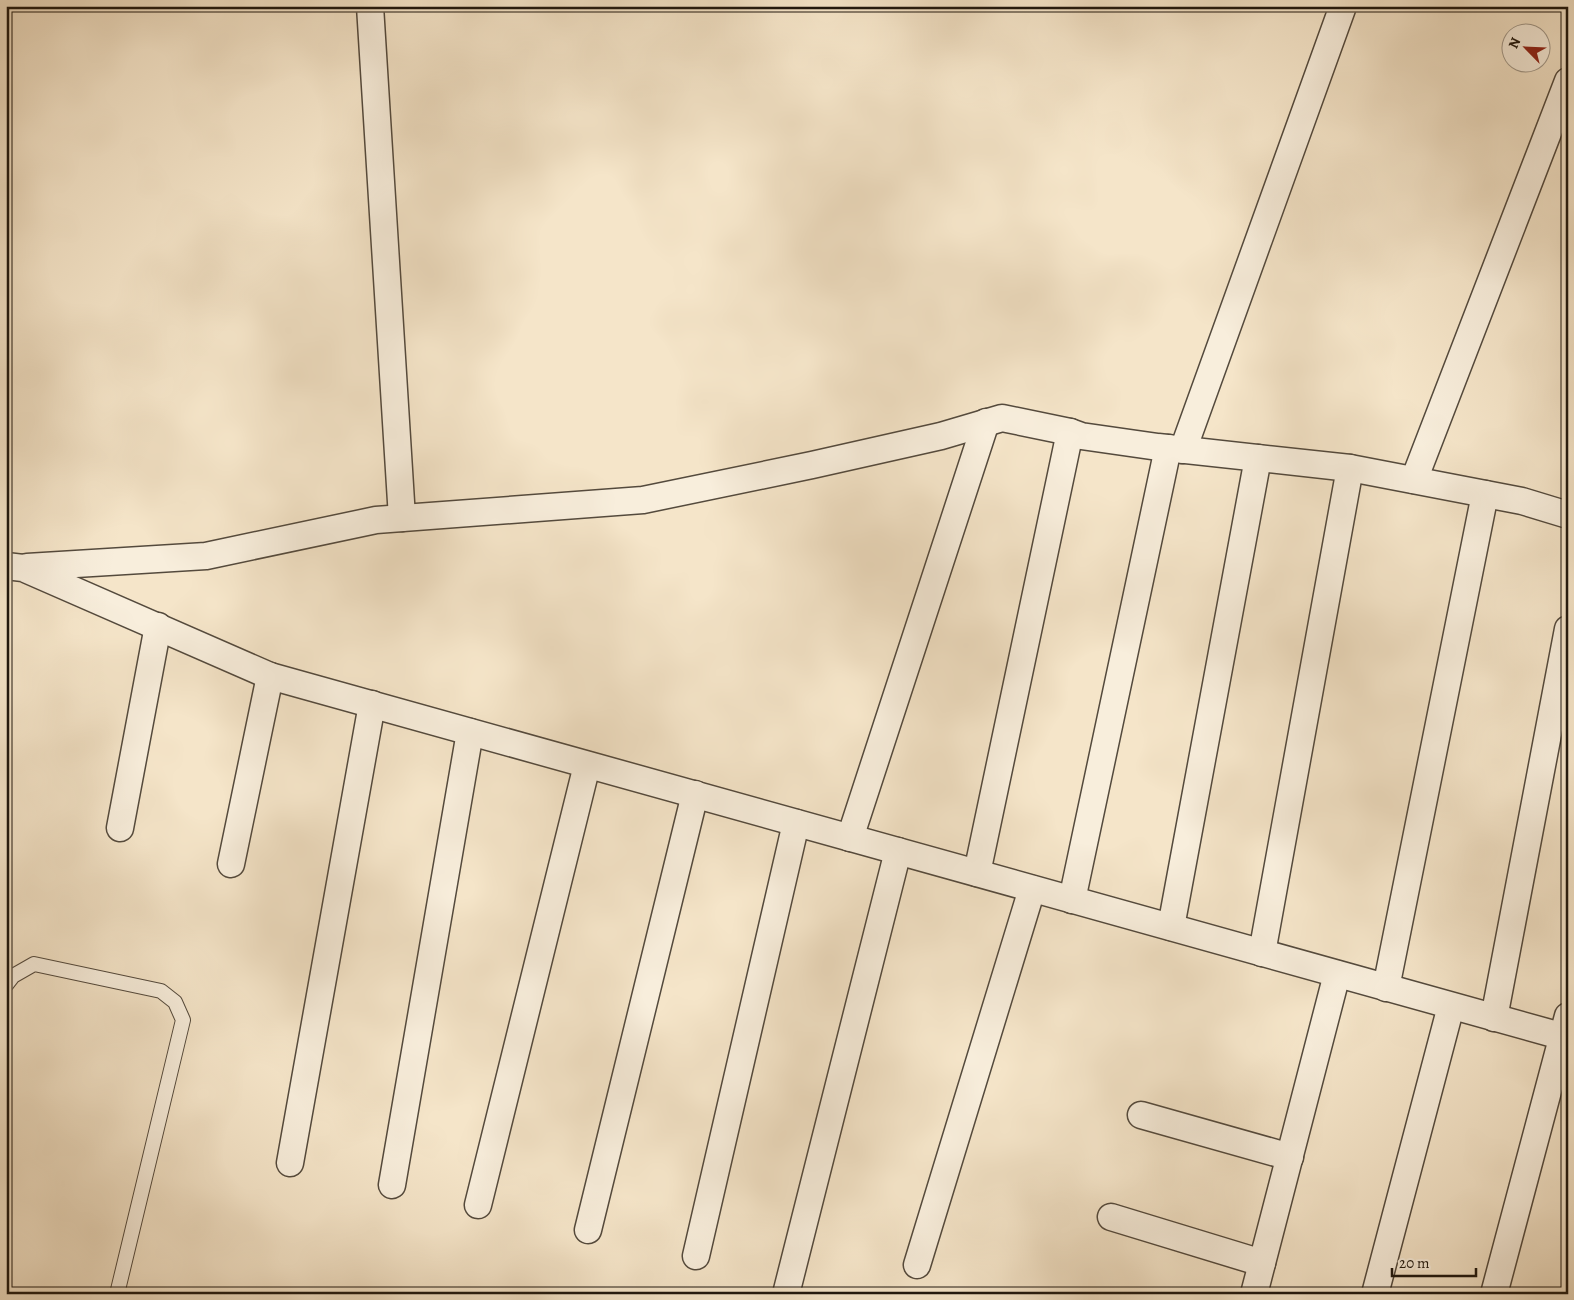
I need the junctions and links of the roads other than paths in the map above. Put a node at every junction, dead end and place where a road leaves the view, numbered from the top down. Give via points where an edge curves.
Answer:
1 (370, 6) edge
2 (1343, 6) edge
3 (1568, 81) edge
4 (986, 422) junction
5 (1070, 432) junction
6 (1175, 448) junction
7 (1258, 458) junction
8 (1350, 468) junction
9 (1414, 480) junction
10 (1484, 494) junction
11 (1568, 514) edge
12 (402, 518) junction
13 (14, 567) edge
14 (158, 626) junction
15 (1568, 630) edge
16 (270, 676) junction
17 (372, 704) junction
18 (470, 732) junction
19 (587, 765) junction
20 (695, 794) junction
21 (796, 823) junction
22 (120, 828) dead end
23 (850, 838) junction
24 (898, 851) junction
25 (231, 864) dead end
26 (977, 873) junction
27 (1032, 889) junction
28 (1072, 900) junction
29 (1171, 927) junction
30 (1262, 953) junction
31 (1338, 974) junction
32 (6, 985) edge
33 (1386, 988) junction
34 (1451, 1006) junction
35 (1494, 1018) junction
36 (1566, 1030) edge
37 (1141, 1115) dead end
38 (1290, 1157) junction
39 (290, 1163) dead end
40 (392, 1185) dead end
41 (478, 1205) dead end
42 (1111, 1216) dead end
43 (588, 1230) dead end
44 (696, 1256) dead end
45 (1262, 1263) junction
46 (917, 1265) dead end
47 (117, 1294) edge
48 (786, 1294) edge
49 (1254, 1294) edge
50 (1375, 1294) edge
51 (1494, 1294) edge

1 - 12 street
2 - 6 street
3 - 9 street
4 - 5 street via 1002,418
4 - 12 street via 941,436 643,500
4 - 23 street
5 - 6 street
5 - 26 street
6 - 7 street
6 - 28 street
7 - 8 street
7 - 29 street
8 - 9 street
8 - 30 street
9 - 10 street
10 - 11 street
10 - 33 street
12 - 13 street via 376,520 206,556
13 - 14 street
14 - 16 street
14 - 22 street
15 - 35 street
16 - 17 street
16 - 25 street
17 - 18 street
17 - 39 street
18 - 19 street
18 - 40 street
19 - 20 street
19 - 41 street
20 - 21 street
20 - 43 street
21 - 23 street
21 - 44 street
23 - 24 street
24 - 26 street
24 - 48 street
26 - 27 street
27 - 28 street
27 - 46 street
28 - 29 street
29 - 30 street
30 - 31 street
31 - 33 street
31 - 38 street
32 - 47 lane via 13,976 34,964 161,991 175,1002 183,1020
33 - 34 street
34 - 35 street
34 - 50 street
35 - 36 street
36 - 51 street
37 - 38 street
38 - 45 street
42 - 45 street
45 - 49 street

